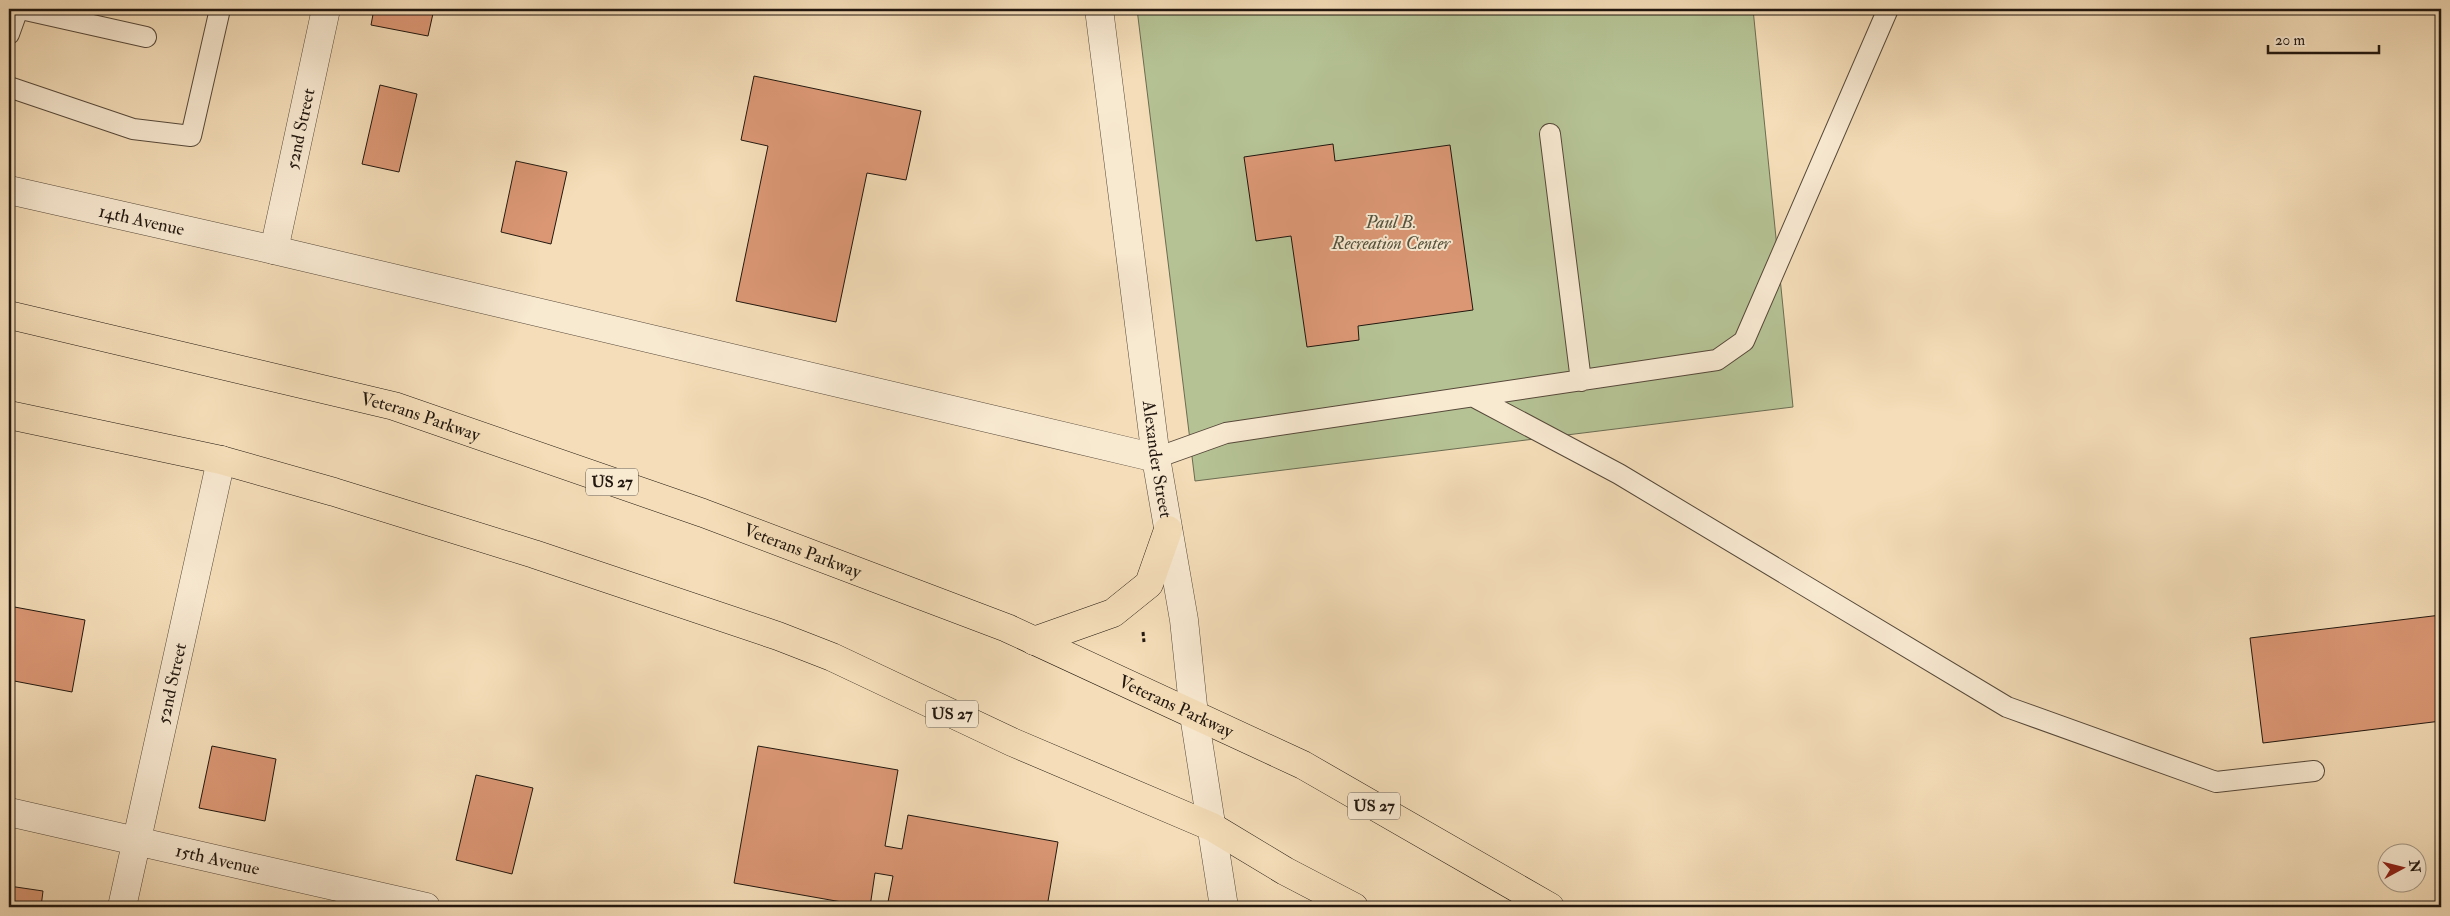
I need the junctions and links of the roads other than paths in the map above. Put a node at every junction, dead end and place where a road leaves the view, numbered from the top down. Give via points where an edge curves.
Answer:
1 (19, 9) edge
2 (220, 9) edge
3 (326, 9) edge
4 (1099, 9) edge
5 (1888, 9) edge
6 (58, 12) edge
7 (9, 34) edge
8 (146, 36) dead end
9 (9, 87) edge
10 (1550, 134) dead end
11 (9, 190) edge
12 (274, 250) junction
13 (9, 315) edge
14 (1581, 381) junction
15 (1474, 397) junction
16 (9, 415) edge
17 (1156, 458) junction
18 (221, 460) junction
19 (1168, 530) junction
20 (1034, 641) junction
21 (1194, 715) junction
22 (2314, 771) dead end
23 (9, 812) edge
24 (1212, 826) junction
25 (136, 840) junction
26 (122, 907) edge
27 (426, 907) edge
28 (1224, 907) edge
29 (1354, 907) edge
30 (1550, 907) edge

1 - 6 lane
1 - 7 lane
2 - 9 lane via 191,136 134,129
3 - 12 street, 52nd Street
4 - 17 street, Alexander Street
5 - 14 lane via 1744,341 1717,360
6 - 8 lane
10 - 14 lane
11 - 12 street, 14th Avenue
12 - 17 street
13 - 20 main road, Veterans Parkway / US 27 via 394,406 702,513
14 - 15 lane
15 - 17 lane via 1226,434
15 - 22 lane via 1620,474 2007,707 2216,782
16 - 18 main road, US 27
17 - 19 street, Alexander Street
18 - 24 main road, US 27 via 525,551 778,636 832,657 1012,742
18 - 25 street, 52nd Street
19 - 20 main road via 1149,584 1113,613
19 - 21 street, Alexander Street via 1184,620
20 - 21 main road, Veterans Parkway / US 27
21 - 24 street, Alexander Street
21 - 30 main road, Veterans Parkway / US 27 via 1304,766
23 - 25 street, 15th Avenue
24 - 28 street, Alexander Street
24 - 29 main road, US 27 via 1284,870
25 - 26 street, 52nd Street
25 - 27 street, 15th Avenue

